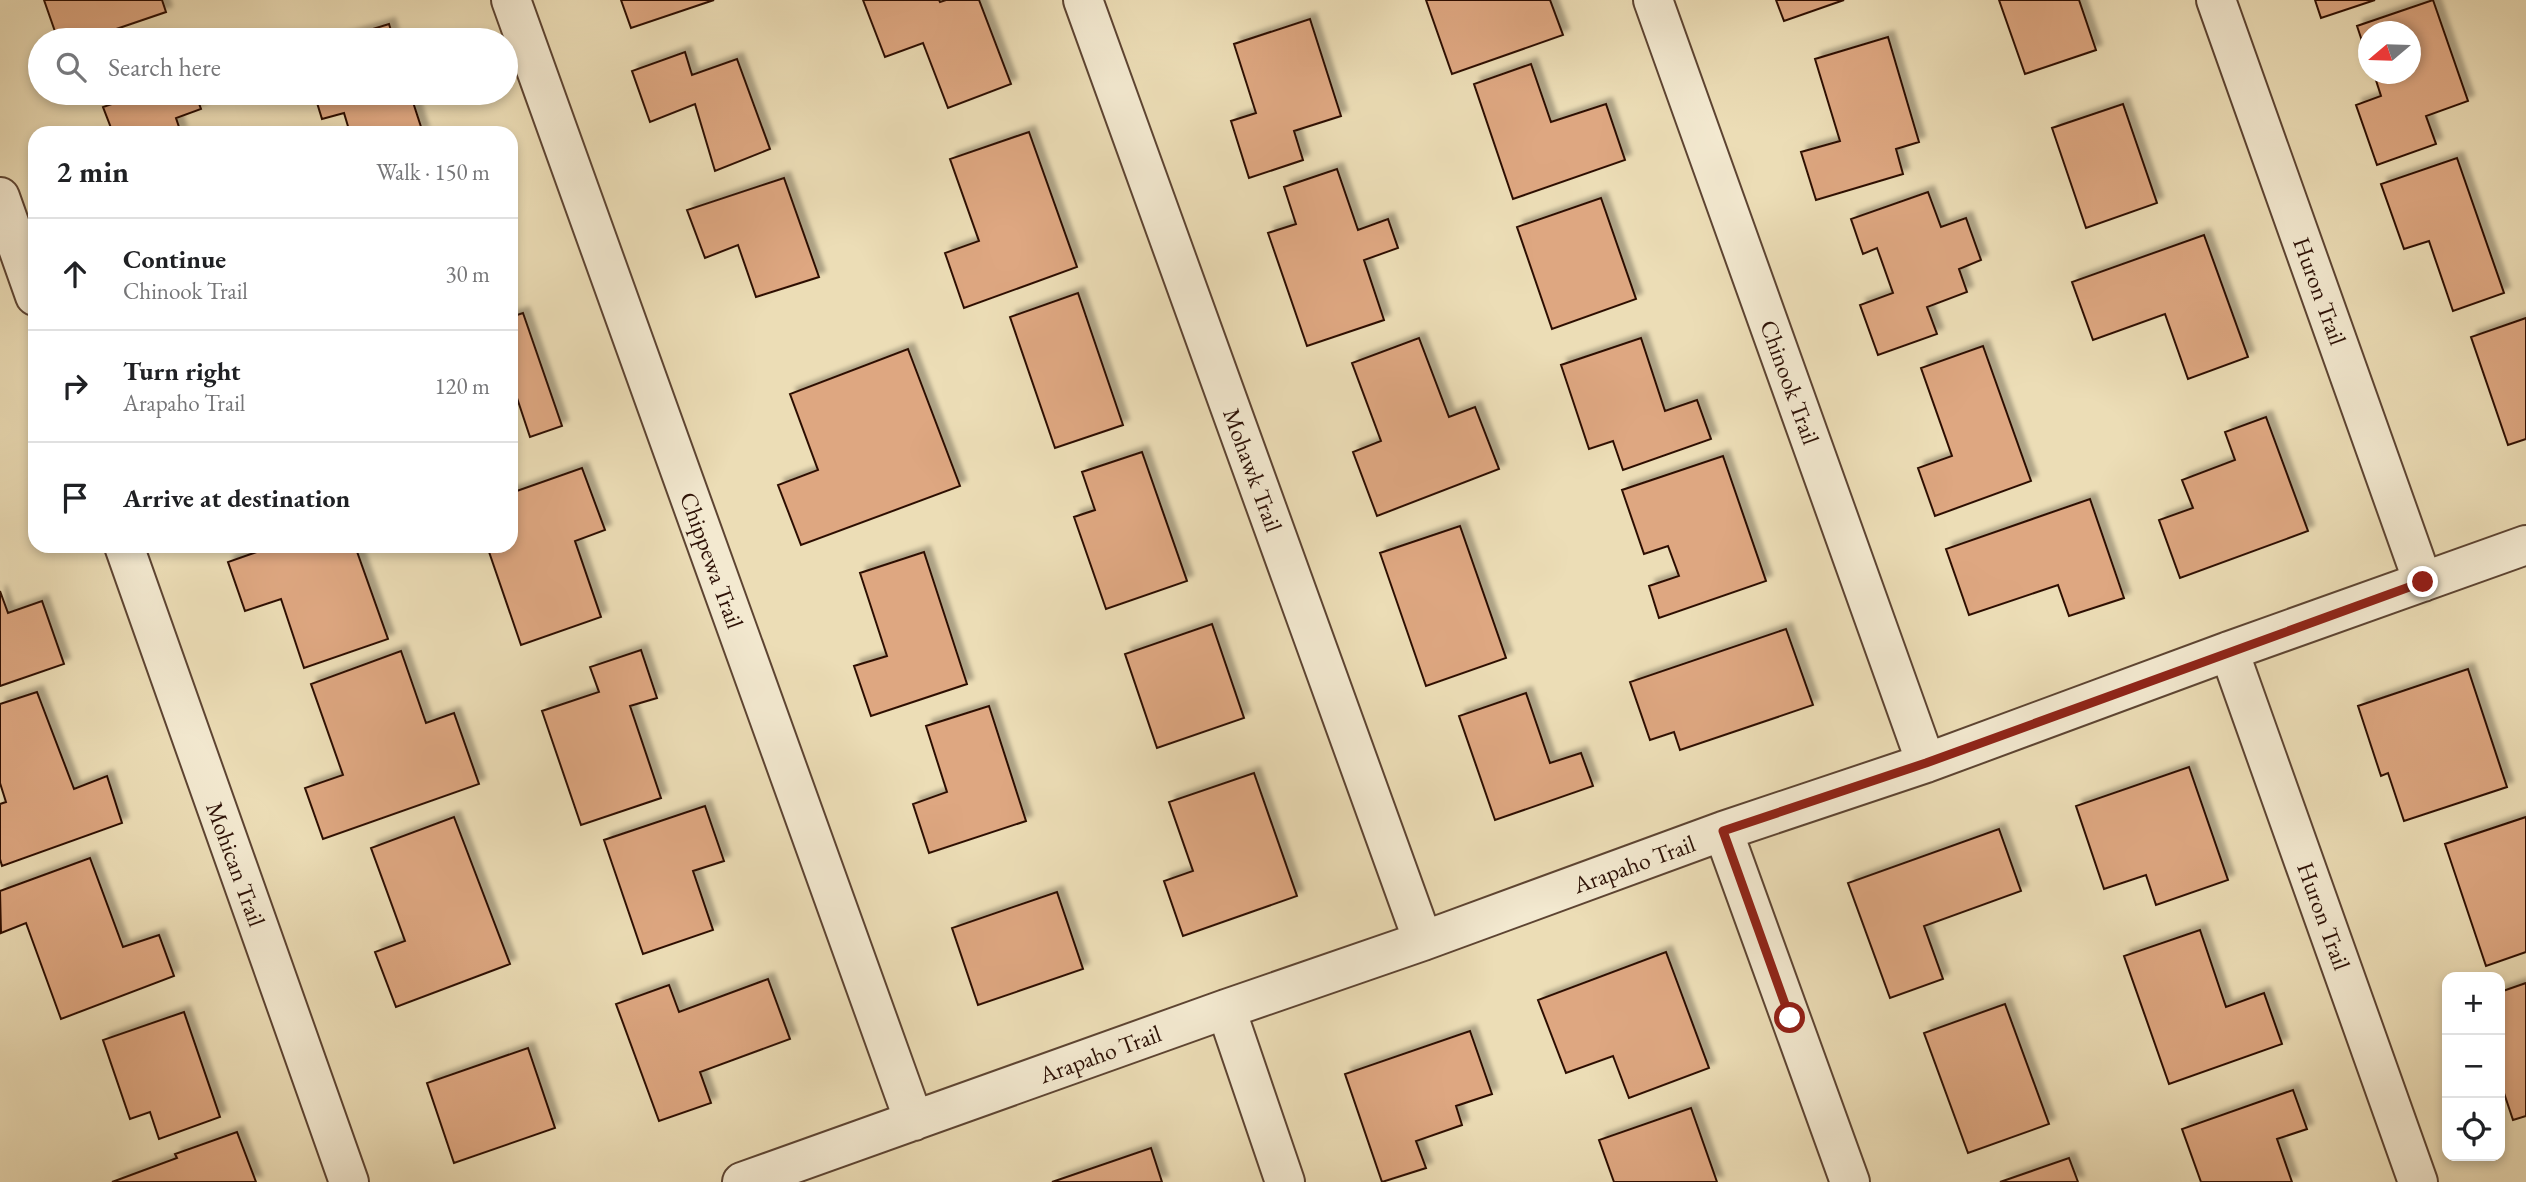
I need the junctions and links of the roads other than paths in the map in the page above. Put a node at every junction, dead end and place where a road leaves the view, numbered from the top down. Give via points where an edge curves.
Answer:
1 (511, 0) edge
2 (1083, 0) edge
3 (1653, 0) edge
4 (2216, 0) edge
5 (0, 197) edge
6 (28, 276) edge
7 (2526, 545) edge
8 (126, 553) edge
9 (2423, 582) junction
10 (2229, 651) junction
11 (1926, 763) junction
12 (1723, 831) junction
13 (1423, 941) junction
14 (1226, 1009) junction
15 (914, 1121) junction
16 (349, 1182) edge
17 (742, 1182) edge
18 (1285, 1182) edge
19 (1850, 1182) edge
20 (2418, 1182) edge

1 - 15 street, Chippewa Trail
2 - 13 street, Mohawk Trail
3 - 11 street, Chinook Trail
4 - 9 street, Huron Trail
5 - 6 street
7 - 9 street, Arapaho Trail
8 - 16 street, Mohican Trail
9 - 10 street, Arapaho Trail
10 - 11 street, Arapaho Trail
10 - 20 street, Huron Trail
11 - 12 street, Arapaho Trail
12 - 13 street, Arapaho Trail
12 - 19 street
13 - 14 street, Arapaho Trail
14 - 15 street, Arapaho Trail
14 - 18 street
15 - 17 street, Arapaho Trail

